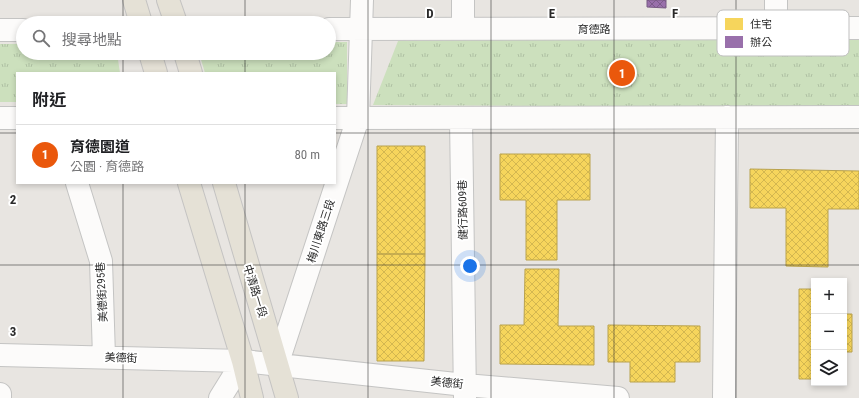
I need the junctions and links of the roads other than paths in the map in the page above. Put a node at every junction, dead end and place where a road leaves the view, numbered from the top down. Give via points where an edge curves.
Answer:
1 (134, 0) edge
2 (168, 0) edge
3 (362, 0) edge
4 (463, 0) edge
5 (139, 16) edge
6 (174, 16) edge
7 (717, 28) edge
8 (336, 29) edge
9 (361, 29) junction
10 (464, 29) junction
11 (0, 30) edge
12 (16, 30) edge
13 (152, 60) edge
14 (187, 60) edge
15 (156, 72) edge
16 (191, 72) edge
17 (727, 116) junction
18 (859, 117) edge
19 (0, 118) edge
20 (16, 118) edge
21 (336, 118) edge
22 (358, 118) junction
23 (461, 118) junction
24 (77, 184) edge
25 (189, 184) edge
26 (224, 184) edge
27 (0, 355) edge
28 (104, 357) junction
29 (243, 361) junction
30 (278, 365) junction
31 (465, 391) edge
32 (0, 394) edge
33 (0, 398) edge
34 (220, 398) edge
35 (252, 398) edge
36 (287, 398) edge
37 (618, 398) edge
38 (724, 398) edge

1 - 5 main road
2 - 6 main road
3 - 9 street, 梅川東路三段
4 - 10 street
7 - 10 street, 育德路
8 - 9 street, 育德路
9 - 10 street, 育德路
9 - 22 street, 梅川東路三段
11 - 12 street
13 - 15 main road
14 - 16 main road
17 - 18 street
17 - 23 street
17 - 38 street
19 - 20 street
21 - 22 street
22 - 23 street
22 - 30 street, 梅川東路三段
23 - 31 street, 健行路609巷
24 - 28 street, 美德街295巷 via 101,261
25 - 29 main road
26 - 30 main road, 中清路一段
27 - 28 street, 美德街
28 - 29 street, 美德街
29 - 30 street, 美德街
29 - 34 street
29 - 35 main road
30 - 31 street, 美德街
30 - 36 main road, 中清路一段
31 - 37 street, 美德街
32 - 33 street

